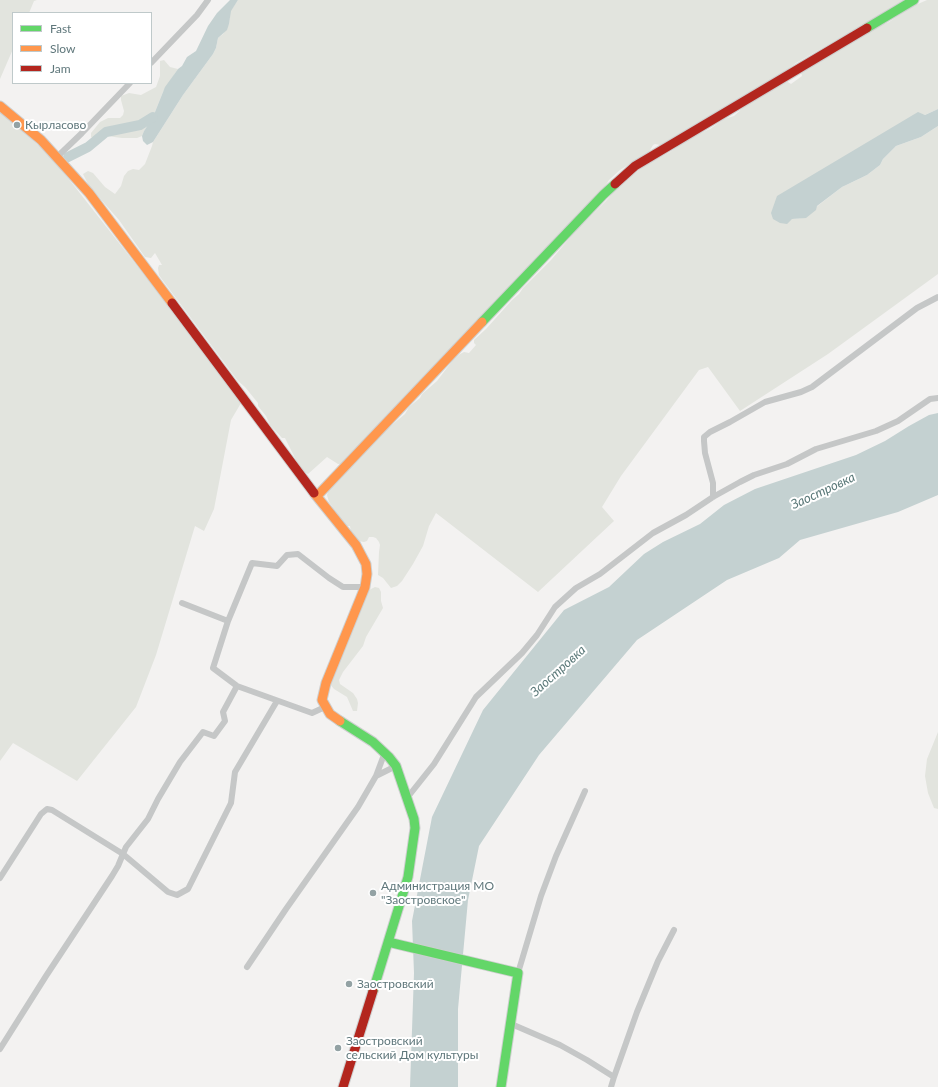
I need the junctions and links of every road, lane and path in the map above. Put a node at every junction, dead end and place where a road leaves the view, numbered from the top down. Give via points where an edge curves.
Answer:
1 (208, 0) edge
2 (914, 0) edge
3 (152, 62) edge
4 (129, 84) edge
5 (0, 106) edge
6 (56, 157) junction
7 (938, 297) edge
8 (938, 398) edge
9 (317, 496) junction
10 (713, 497) junction
11 (364, 587) junction
12 (182, 603) dead end
13 (228, 621) junction
14 (237, 686) junction
15 (277, 700) junction
16 (325, 707) junction
17 (385, 752) junction
18 (396, 766) junction
19 (376, 776) junction
20 (586, 791) dead end
21 (407, 798) junction
22 (123, 854) junction
23 (0, 878) edge
24 (674, 930) dead end
25 (388, 942) junction
26 (247, 966) dead end
27 (518, 973) junction
28 (509, 1023) junction
29 (0, 1049) edge
30 (614, 1076) junction
31 (343, 1087) edge
32 (501, 1087) edge
33 (610, 1087) edge

1 - 3 street
2 - 9 street via 635,166 598,201
4 - 6 street
5 - 6 street via 41,140
6 - 9 street via 88,193
7 - 10 street via 917,308 812,387 765,402 704,437 713,483
8 - 10 street via 930,399 898,421 876,431 816,449 787,464 754,474
9 - 11 street via 363,556 367,574
10 - 21 street via 653,533 600,574 576,588 555,607 522,653 476,696 434,764
11 - 13 street via 343,586 298,554 287,555 277,566 252,563
11 - 16 street via 326,683 322,700
12 - 13 street
13 - 14 street via 213,668
14 - 15 street
14 - 22 street via 223,712 225,721 214,736 203,732 180,762 148,819
15 - 16 street via 312,713
15 - 22 street via 235,772 231,803 188,890 177,895 168,892
16 - 17 street via 330,714
17 - 18 street
17 - 19 street
18 - 19 street
18 - 21 street
19 - 26 street via 358,807
20 - 27 street via 541,896
21 - 25 street via 414,819 415,835 408,877
22 - 23 street via 47,809 41,814
22 - 29 street via 118,866
24 - 30 street via 636,1012
25 - 27 street
25 - 31 street
27 - 28 street
28 - 30 street via 560,1045
28 - 32 street
30 - 33 street

